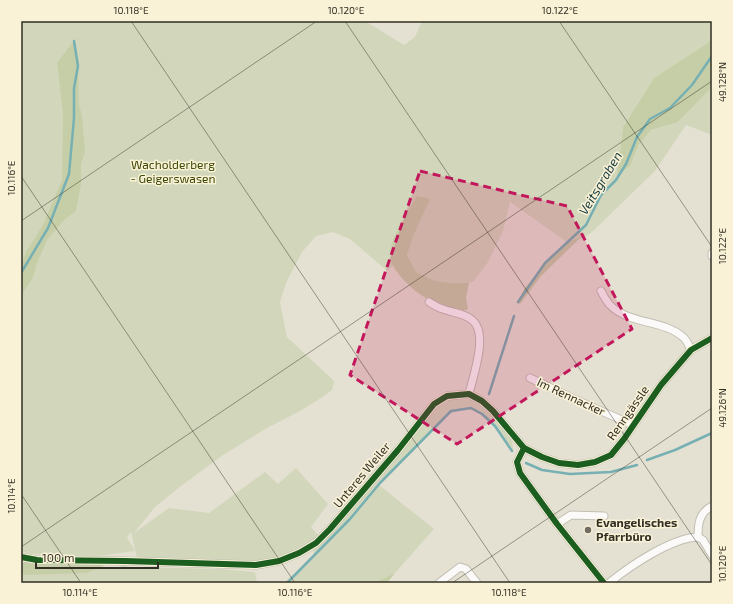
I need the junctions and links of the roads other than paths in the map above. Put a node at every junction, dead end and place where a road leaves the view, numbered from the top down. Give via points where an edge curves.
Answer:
1 (601, 291) dead end
2 (429, 302) dead end
3 (712, 338) edge
4 (691, 350) junction
5 (530, 378) dead end
6 (469, 394) junction
7 (633, 425) junction
8 (524, 448) junction
9 (712, 506) edge
10 (604, 516) dead end
11 (557, 524) junction
12 (698, 537) junction
13 (712, 555) edge
14 (21, 557) edge
15 (439, 583) edge
16 (477, 583) edge
17 (604, 583) edge
18 (609, 583) edge

1 - 4 street via 609,304 619,312 664,326 684,337
2 - 6 street via 473,320 480,332 480,344
3 - 4 street, Renngässle
4 - 7 street, Renngässle via 661,385
5 - 7 street, Im Rennacker
6 - 8 street via 493,411
6 - 14 street, Unteres Weiler via 447,396 434,404 330,529 316,543 279,561 256,565 37,560
7 - 8 street, Renngässle via 611,455 595,462 578,465 559,463
8 - 11 street via 517,462 520,473
9 - 12 street via 701,516
10 - 11 street via 571,515
11 - 17 street
12 - 13 street
12 - 18 street via 687,538 664,548 626,569
15 - 16 street via 460,567 466,569

